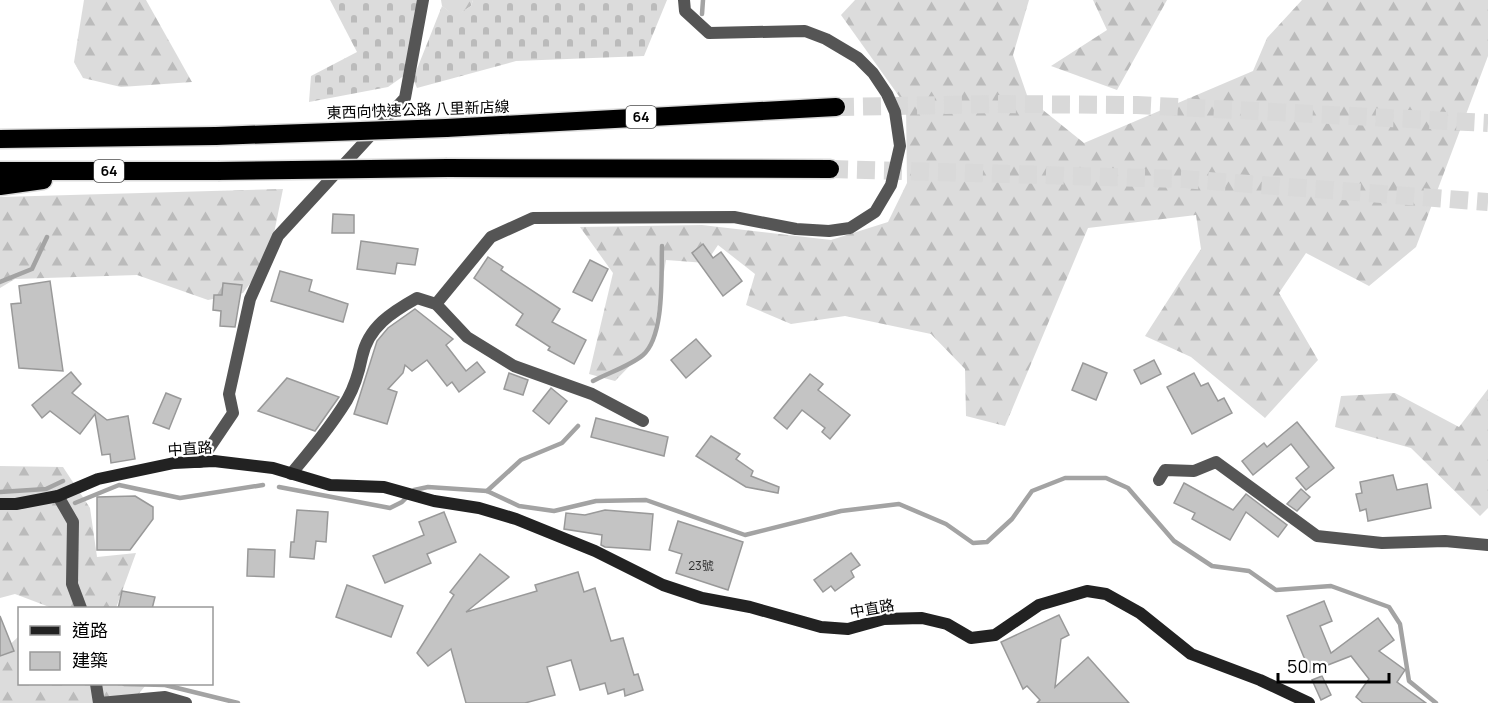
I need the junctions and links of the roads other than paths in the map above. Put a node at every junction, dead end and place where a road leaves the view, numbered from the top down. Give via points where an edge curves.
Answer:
1 (423, 0) edge
2 (684, 0) edge
3 (836, 107) tunnel mouth
4 (0, 137) edge
5 (830, 169) tunnel mouth
6 (0, 171) edge
7 (90, 171) junction
8 (0, 186) edge
9 (436, 304) junction
10 (643, 421) dead end
11 (174, 463) junction
12 (291, 474) junction
13 (1159, 480) dead end
14 (58, 496) junction
15 (0, 504) edge
16 (1488, 545) edge
17 (80, 607) edge
18 (96, 685) edge
19 (99, 703) edge
20 (186, 703) edge
21 (1309, 703) edge

1 - 11 street via 405,98 278,236 250,299 229,394 233,413 200,462
2 - 9 street via 685,11 708,33 805,31 858,58 873,73 894,112 900,146 891,184 875,212 850,228 830,231 734,217 533,218 491,237
3 - 4 highway, 東西向快速公路 八里新店線 / 64, bridge via 446,128 216,136
5 - 7 highway, 64, bridge
6 - 7 highway, 64
7 - 8 highway
9 - 10 street via 467,337 514,366 592,394
9 - 12 street via 417,298 376,326 348,398
11 - 12 street, 中直路 via 214,461
11 - 14 street, 中直路 via 98,479
12 - 21 street, 中直路 via 330,485 384,487 478,508 595,551 663,585 821,627 848,628 884,619 922,618 947,624 971,638 995,635 1039,605 1087,591 1106,594 1140,613 1191,654
13 - 16 street via 1164,471 1194,471 1216,462 1317,536 1382,543 1444,541
14 - 15 street, 中直路
14 - 17 street via 73,522 72,584
18 - 19 street
19 - 20 street via 165,697

